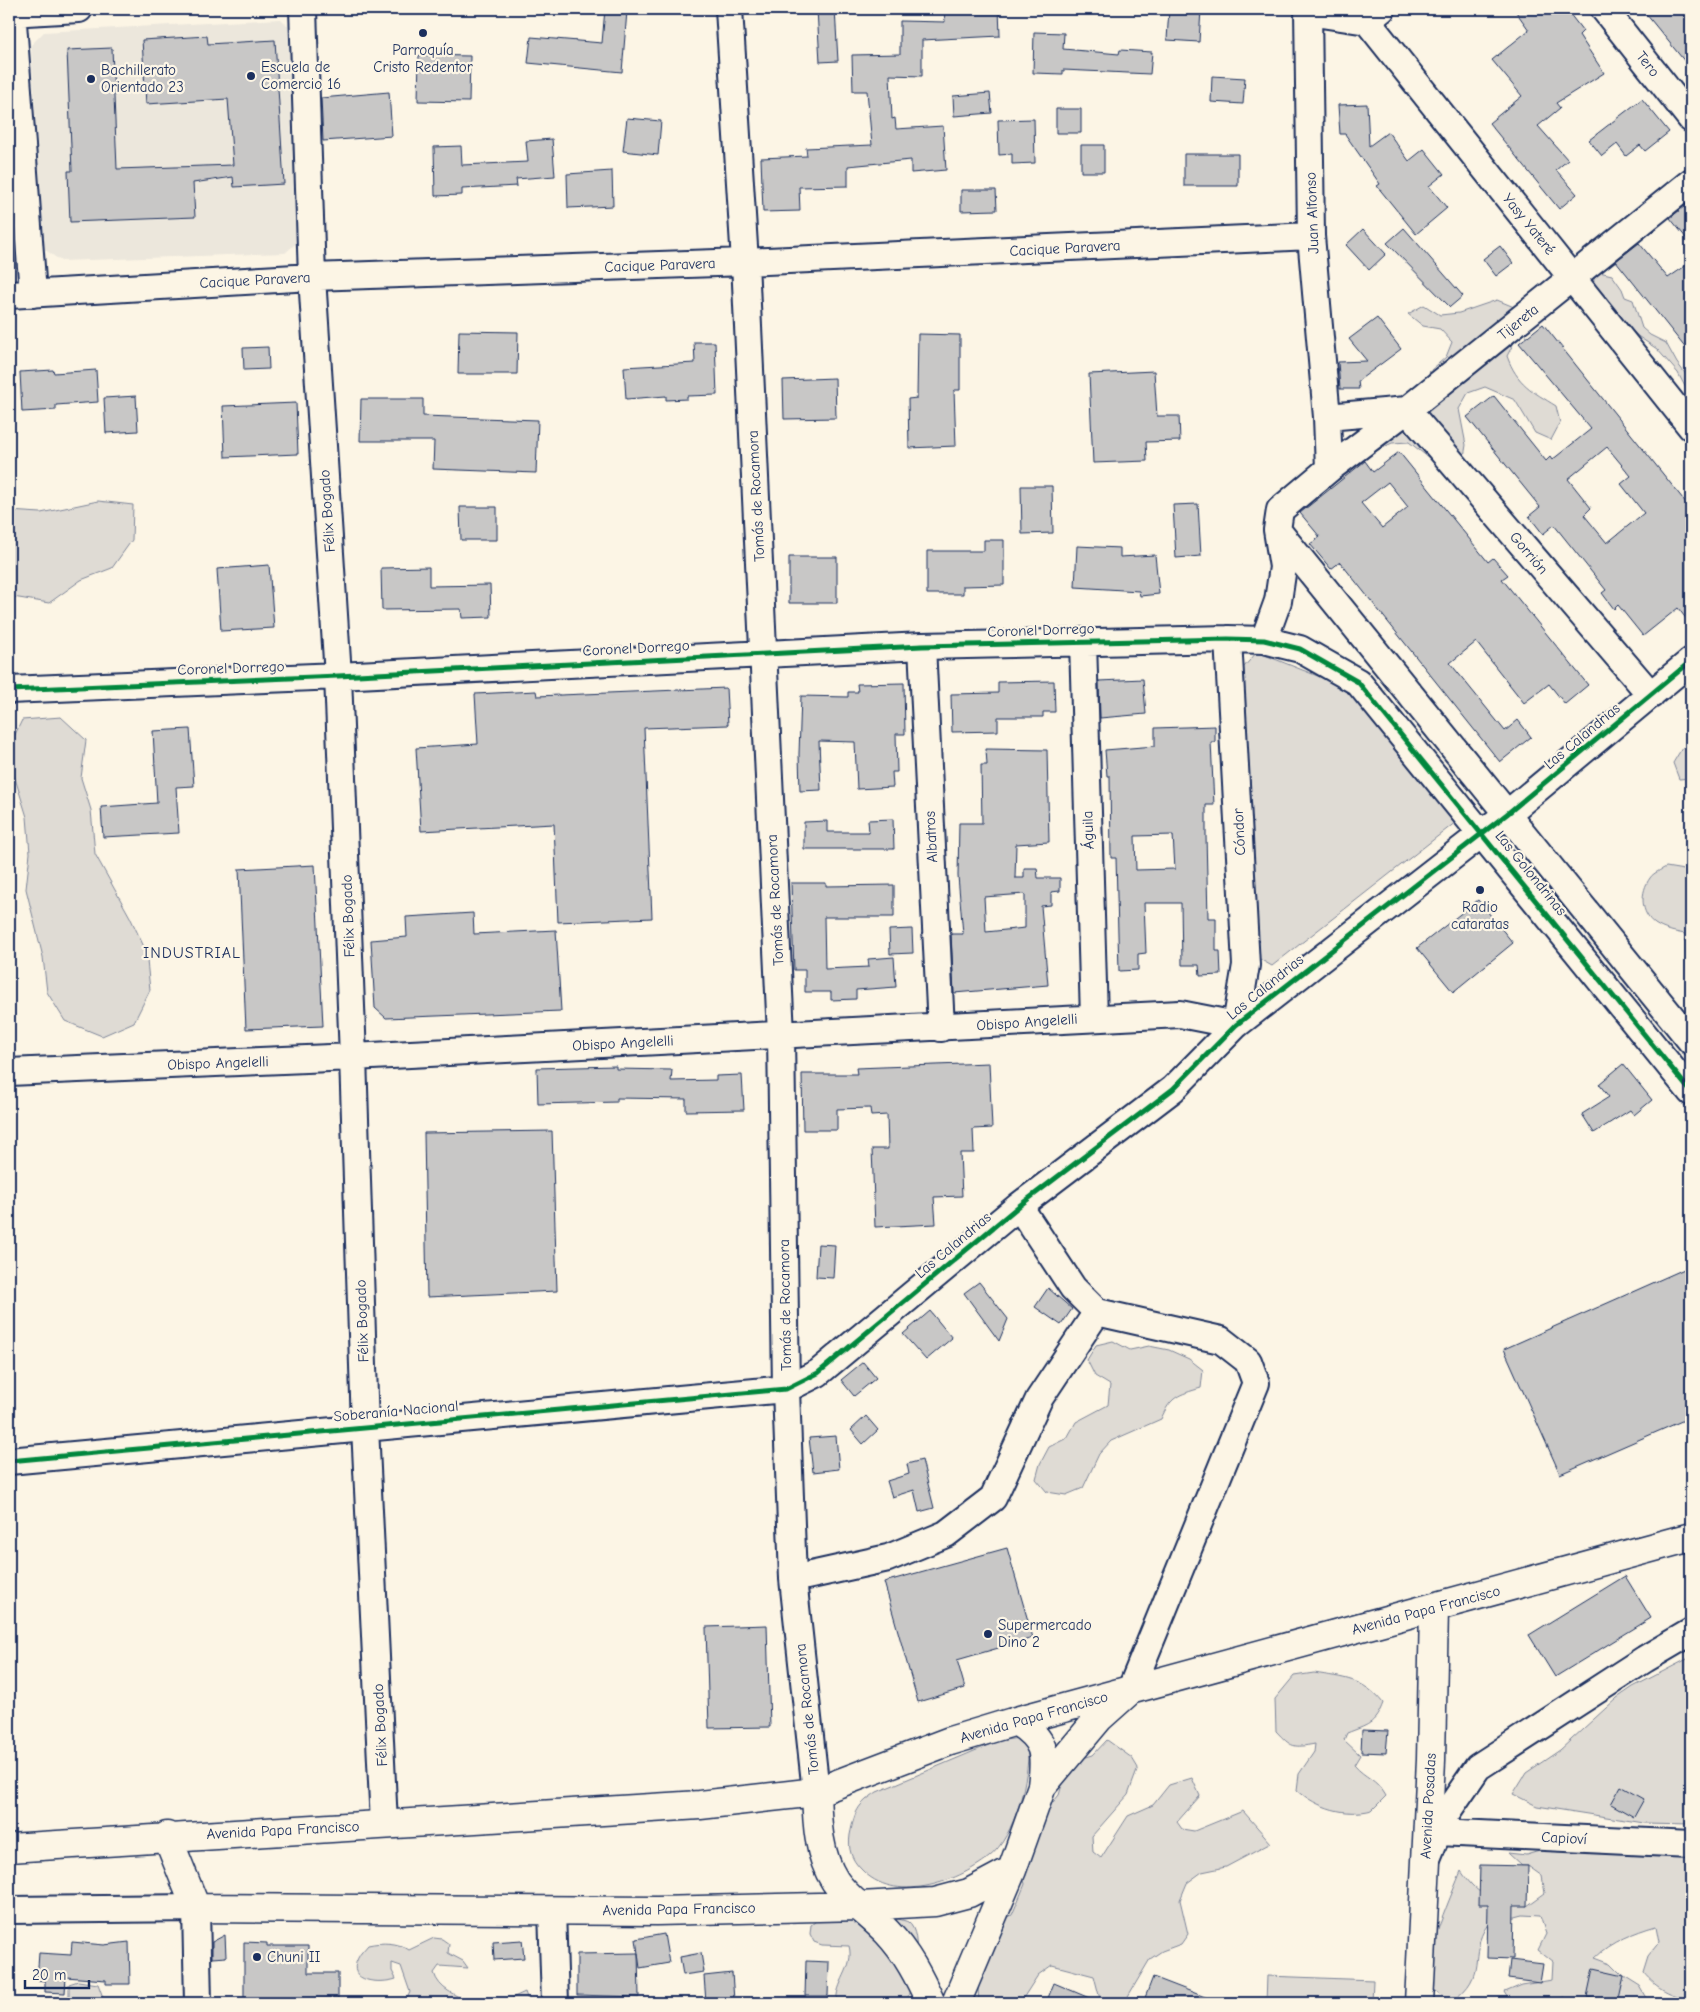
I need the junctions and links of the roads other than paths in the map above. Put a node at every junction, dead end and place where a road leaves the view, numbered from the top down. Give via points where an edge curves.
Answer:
1 (79, 9) edge
2 (303, 9) edge
3 (730, 9) edge
4 (1604, 9) edge
5 (1308, 11) edge
6 (11, 12) edge
7 (1375, 15) edge
8 (1691, 119) edge
9 (1691, 182) edge
10 (1312, 236) junction
11 (745, 262) junction
12 (312, 277) junction
13 (1573, 278) junction
14 (21, 294) edge
15 (1408, 410) junction
16 (1327, 417) junction
17 (1691, 427) edge
18 (1329, 468) junction
19 (1277, 530) junction
20 (1228, 639) junction
21 (1264, 640) junction
22 (1083, 641) junction
23 (922, 646) junction
24 (764, 653) junction
25 (1691, 661) edge
26 (338, 676) junction
27 (9, 690) edge
28 (1651, 696) junction
29 (1507, 814) junction
30 (1481, 832) junction
31 (1094, 1018) junction
32 (1236, 1025) junction
33 (941, 1028) junction
34 (781, 1035) junction
35 (1691, 1041) edge
36 (353, 1057) junction
37 (9, 1072) edge
38 (1691, 1092) edge
39 (1020, 1206) junction
40 (1097, 1312) junction
41 (786, 1389) junction
42 (365, 1427) junction
43 (9, 1461) edge
44 (1691, 1537) edge
45 (793, 1579) junction
46 (1434, 1608) junction
47 (1691, 1632) edge
48 (1131, 1689) junction
49 (1016, 1721) junction
50 (1042, 1786) junction
51 (816, 1792) junction
52 (384, 1824) junction
53 (1438, 1832) junction
54 (167, 1836) junction
55 (1691, 1844) edge
56 (9, 1848) edge
57 (1425, 1863) junction
58 (1012, 1870) junction
59 (860, 1906) junction
60 (196, 1908) junction
61 (9, 1910) edge
62 (552, 1910) junction
63 (198, 2003) edge
64 (555, 2003) edge
65 (931, 2003) edge
66 (956, 2003) edge
67 (1419, 2003) edge

1 - 6 street
2 - 12 street, Félix Bogado
3 - 11 street, Tomás de Rocamora
4 - 8 street, Tero
5 - 7 street
5 - 10 street, Juan Alfonso
6 - 14 street
7 - 13 street, Yasy Yateré
9 - 13 street, Tijereta
10 - 11 street, Cacique Paravera
10 - 16 street, Juan Alfonso
11 - 12 street, Cacique Paravera
11 - 24 street, Tomás de Rocamora
12 - 14 street, Cacique Paravera
12 - 26 street, Félix Bogado
13 - 15 street, Tijereta
13 - 17 street, Yasy Yateré
15 - 16 street
15 - 18 street, Tijereta
15 - 28 street, Gorrión
16 - 18 street, Juan Alfonso
18 - 19 street, Tijereta via 1280,510
19 - 21 street via 1283,567 1278,600
19 - 29 street, Las Golondrinas
20 - 21 street, Coronel Dorrego
20 - 22 street, Coronel Dorrego
20 - 32 street, Cóndor via 1246,966
21 - 30 street, Las Golondrinas via 1300,649 1358,682
22 - 23 street, Coronel Dorrego
22 - 31 street, Águila
23 - 24 street, Coronel Dorrego
23 - 33 street, Albatros
24 - 26 street, Coronel Dorrego
24 - 34 street, Tomás de Rocamora
25 - 28 street, Las Calandrias
26 - 27 street, Coronel Dorrego
26 - 36 street, Félix Bogado
28 - 29 street, Las Calandrias
29 - 30 street, Las Calandrias
29 - 35 street, Las Golondrinas
30 - 32 street, Las Calandrias
30 - 38 street, Las Golondrinas
31 - 32 street, Obispo Angelelli via 1180,1014
31 - 33 street, Obispo Angelelli
32 - 39 street, Las Calandrias via 1173,1088
33 - 34 street, Obispo Angelelli
34 - 36 street, Obispo Angelelli
34 - 41 street, Tomás de Rocamora
36 - 37 street, Obispo Angelelli
36 - 42 street, Félix Bogado
39 - 40 street via 1073,1288
39 - 41 street, Las Calandrias via 818,1373
40 - 45 street via 1039,1399 993,1498 946,1534 888,1558
40 - 48 street via 1221,1340 1248,1361 1256,1383
41 - 42 street, Soberanía Nacional
41 - 45 street, Tomás de Rocamora
42 - 43 street, Soberanía Nacional
42 - 52 street, Félix Bogado
44 - 46 main road, Avenida Papa Francisco
45 - 51 street, Tomás de Rocamora
46 - 48 main road, Avenida Papa Francisco
46 - 57 main road, Avenida Posadas via 1432,1760
47 - 53 street via 1478,1767 1445,1815
48 - 49 main road, Avenida Papa Francisco
48 - 50 main road, Avenida Papa Francisco via 1099,1718
49 - 50 main road via 1033,1732 1042,1746 1045,1764
49 - 51 main road, Avenida Papa Francisco via 950,1741
50 - 58 main road, Avenida Papa Francisco
51 - 52 main road, Avenida Papa Francisco via 700,1805
51 - 59 main road via 819,1837 824,1857 835,1881
52 - 54 main road, Avenida Papa Francisco
53 - 55 street, Capioví
53 - 57 street
54 - 56 main road, Avenida Papa Francisco
54 - 60 main road
57 - 67 main road, Avenida Posadas
58 - 59 main road, Avenida Papa Francisco via 969,1894 935,1902
58 - 66 main road
59 - 62 main road, Avenida Papa Francisco
59 - 65 main road via 908,1956
60 - 61 street
60 - 62 main road, Avenida Papa Francisco via 456,1912
60 - 63 street
62 - 64 street

